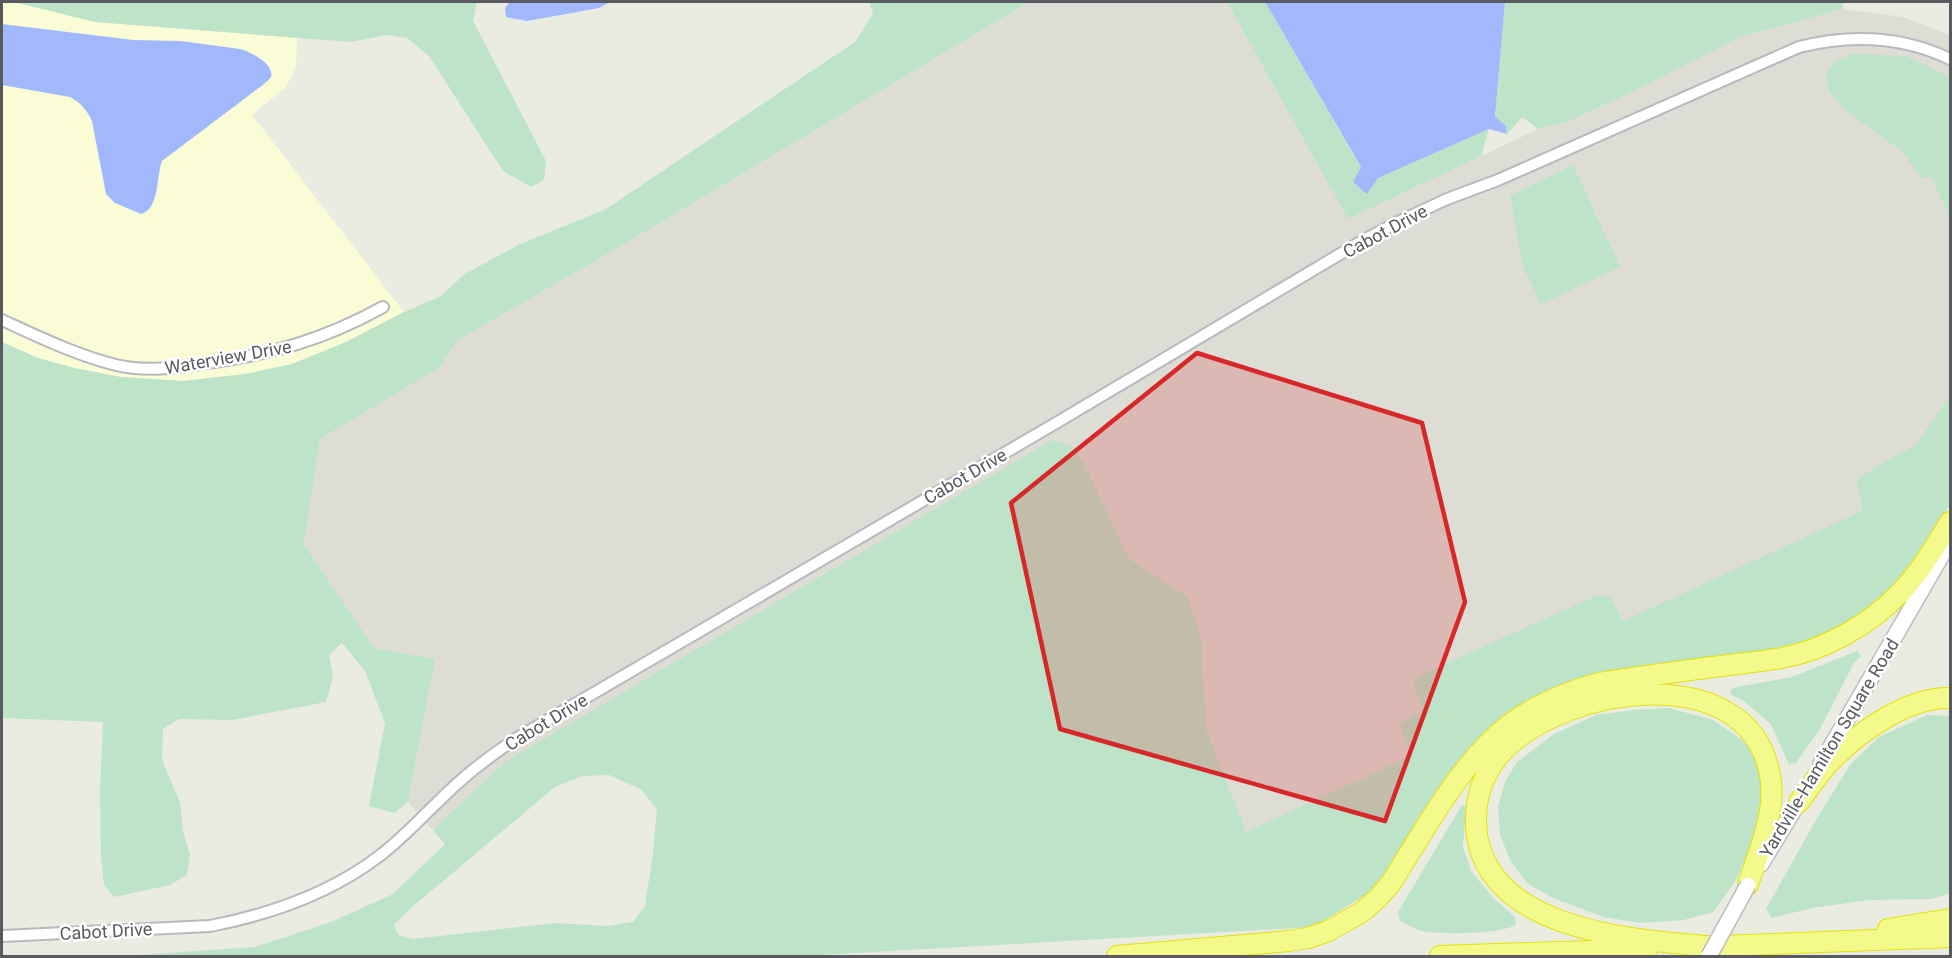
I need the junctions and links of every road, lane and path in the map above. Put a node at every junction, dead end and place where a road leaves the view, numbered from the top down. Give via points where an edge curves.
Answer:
1 (1950, 59) edge
2 (382, 307) dead end
3 (2, 320) edge
4 (1950, 522) edge
5 (1950, 541) edge
6 (1950, 698) edge
7 (1799, 802) junction
8 (1748, 885) junction
9 (1950, 919) edge
10 (2, 936) edge
11 (1950, 937) edge
12 (1811, 942) junction
13 (1708, 951) edge
14 (1117, 957) edge
15 (1440, 957) edge

1 - 10 street, Cabot Drive via 1916,46 1868,39 1824,41 1799,47 1398,222 522,735 462,779 381,855 297,903 210,926
2 - 3 street, Waterview Drive via 333,332 286,349 154,370 88,357
4 - 14 highway via 1900,594 1837,639 1781,658 1599,683 1550,699 1529,711 1491,740 1472,761 1378,898 1328,932 1290,941
5 - 7 street, Yardville-Hamilton Square Road
6 - 7 highway via 1919,703 1867,730 1829,763
7 - 8 street, Yardville-Hamilton Square Road
8 - 13 street, Yardville-Hamilton Square Road, bridge
8 - 13 highway via 1772,806 1770,773 1748,730 1735,717 1705,701 1638,695 1586,704 1514,741 1491,766 1478,797 1477,831 1486,863 1510,893 1541,913 1567,923
9 - 12 highway
11 - 12 highway
12 - 13 highway
13 - 15 highway

